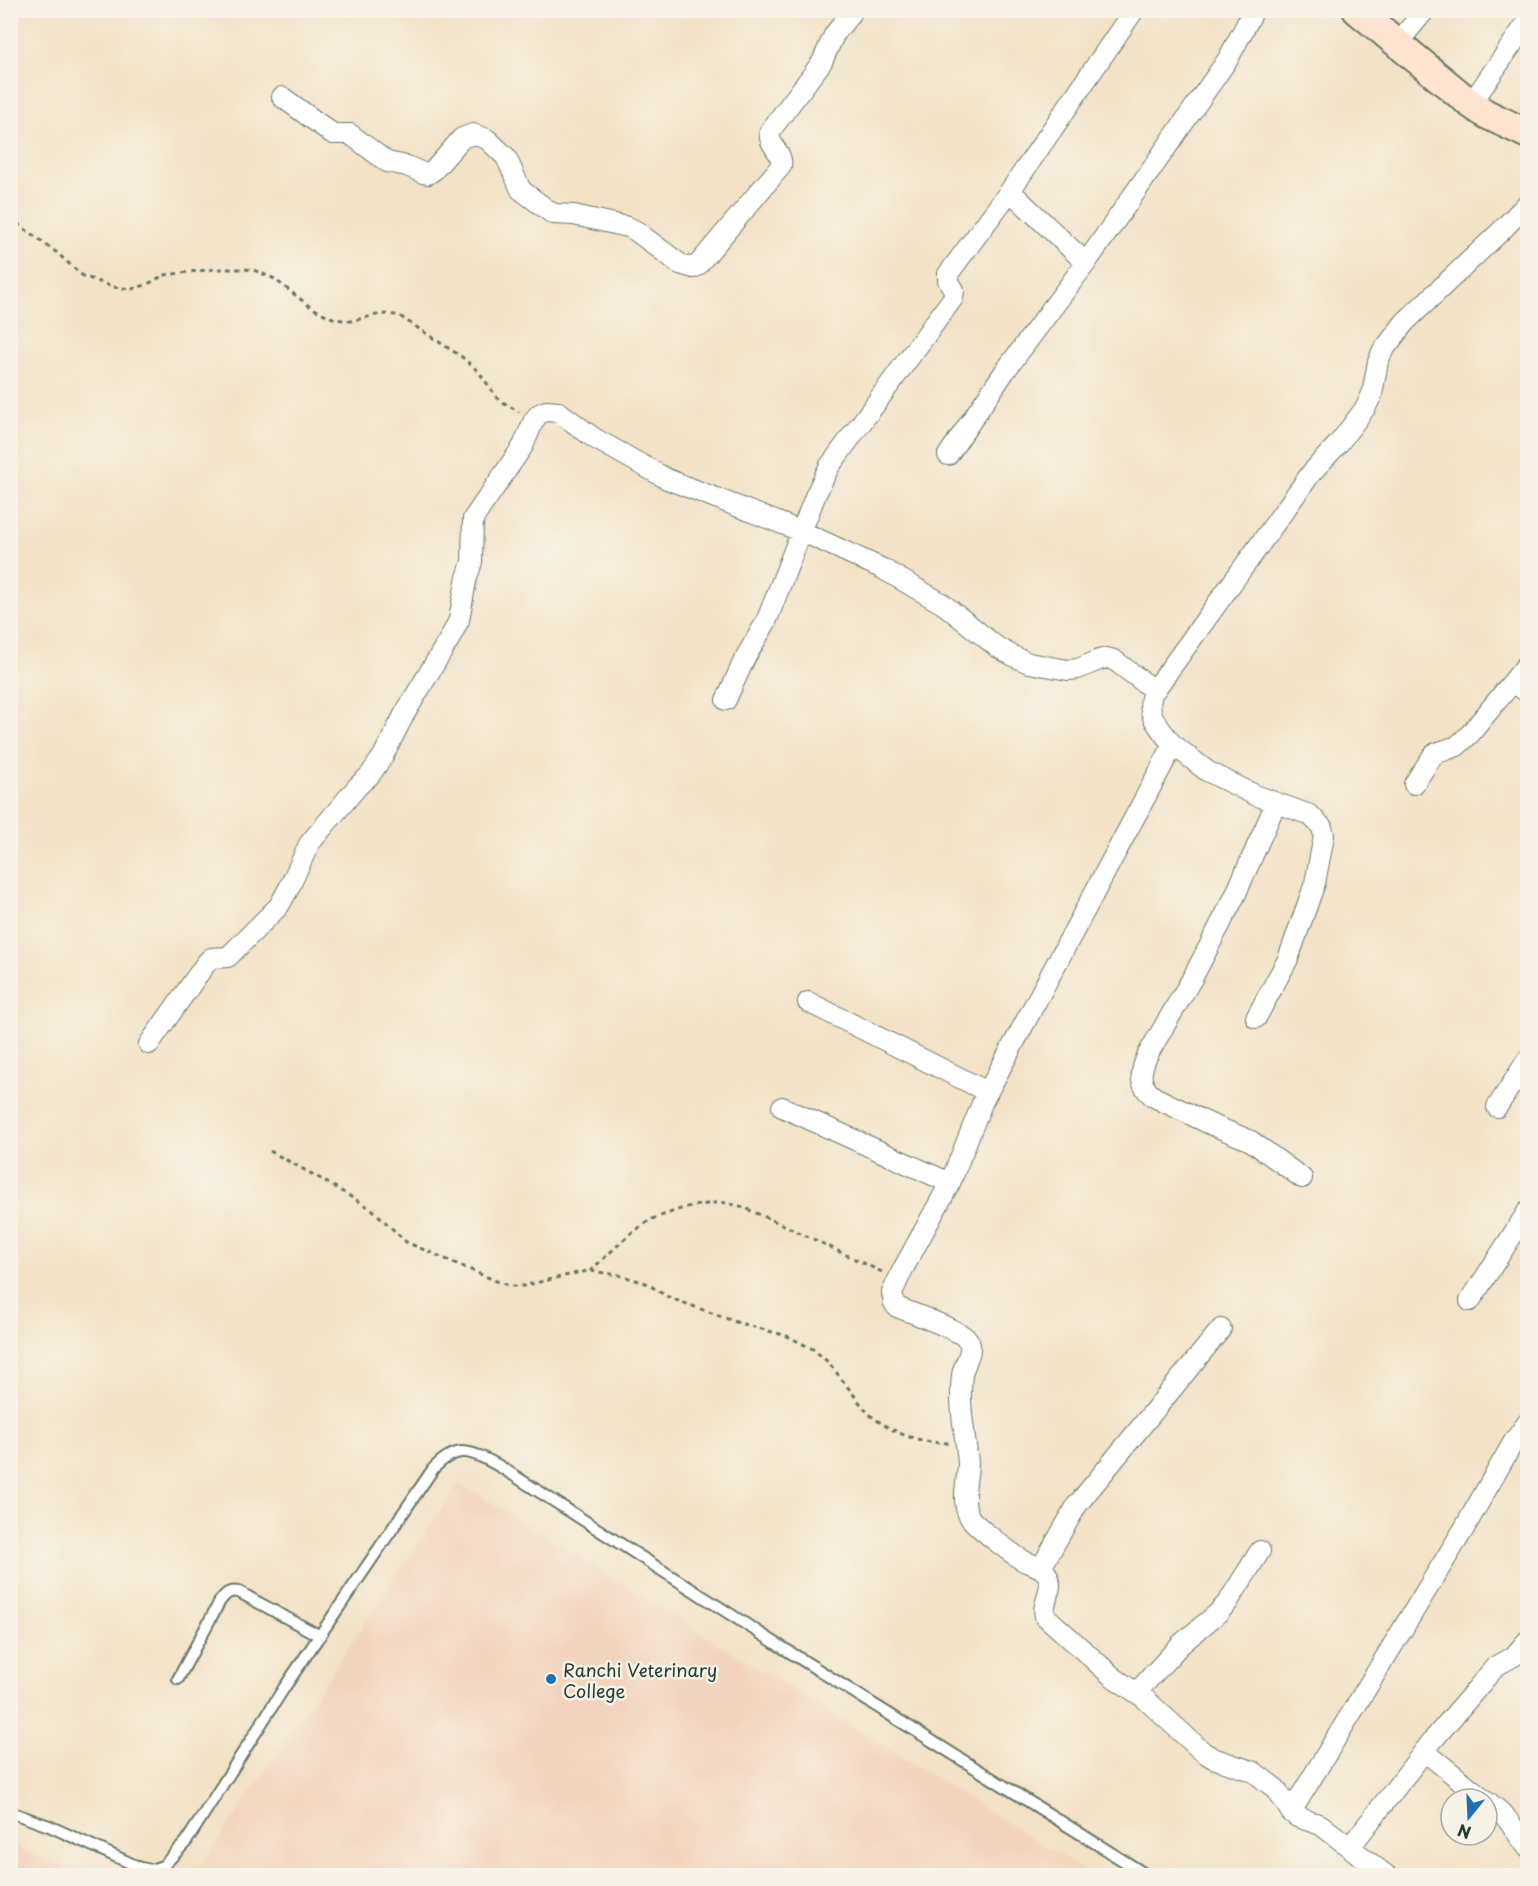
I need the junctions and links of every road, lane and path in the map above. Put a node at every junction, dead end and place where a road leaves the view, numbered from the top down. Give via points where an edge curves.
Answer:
1 (853, 10) edge
2 (1134, 10) edge
3 (1254, 10) edge
4 (1357, 10) edge
5 (1425, 10) edge
6 (1527, 21) edge
7 (1397, 44) junction
8 (282, 97) dead end
9 (1471, 104) junction
10 (1527, 134) edge
11 (1010, 191) junction
12 (1527, 203) edge
13 (10, 218) edge
14 (1086, 262) junction
15 (534, 420) junction
16 (948, 455) dead end
17 (802, 532) junction
18 (1527, 663) edge
19 (1520, 687) edge
20 (1154, 690) junction
21 (726, 700) dead end
22 (1171, 743) junction
23 (1414, 784) dead end
24 (1276, 803) junction
25 (808, 1002) dead end
26 (1256, 1018) dead end
27 (148, 1044) dead end
28 (1527, 1059) edge
29 (988, 1092) junction
30 (782, 1107) dead end
31 (1497, 1107) dead end
32 (270, 1151) dead end
33 (1302, 1178) dead end
34 (950, 1183) junction
35 (1527, 1211) edge
36 (590, 1271) junction
37 (898, 1280) junction
38 (1470, 1301) dead end
39 (1221, 1329) dead end
40 (1527, 1422) edge
41 (966, 1444) junction
42 (1260, 1551) dead end
43 (1041, 1568) junction
44 (320, 1636) junction
45 (1527, 1640) edge
46 (178, 1679) dead end
47 (1137, 1692) junction
48 (1424, 1751) junction
49 (1470, 1787) edge
50 (1499, 1811) edge
51 (10, 1812) edge
52 (1291, 1812) junction
53 (1350, 1847) junction
54 (1527, 1848) edge
55 (1148, 1875) edge
56 (1387, 1875) edge

1 - 8 street via 834,35 822,62 770,132 770,142 780,155 781,166 693,268 680,264 628,227 553,214 521,190 506,157 480,135 462,138 431,173 423,173 387,162 350,134 333,134
2 - 11 street
3 - 14 street via 1228,59
4 - 7 street
5 - 7 street
6 - 9 street
7 - 9 street
9 - 10 street
11 - 14 street
11 - 17 street via 948,274 953,298 829,467
12 - 20 street via 1399,329 1382,352 1366,407 1312,472
13 - 15 path via 83,276 113,287 132,289 164,275 244,269 273,278 312,308 335,319 351,321 381,314 398,315 462,357 479,372 498,399
14 - 16 street
15 - 17 street via 546,411 559,412 594,438 667,479
15 - 27 street via 523,446 473,519 472,562 459,620 383,756 309,844 279,906 228,957 207,962
17 - 20 street via 883,568 943,604 1015,657 1068,670 1107,658
17 - 21 street via 766,622
18 - 19 street
19 - 23 street via 1457,746 1434,754
20 - 22 street via 1149,702 1151,713
22 - 24 street via 1207,771
22 - 29 street
24 - 26 street via 1310,815 1322,827 1324,836 1315,883 1288,959
24 - 33 street via 1234,898 1144,1062 1142,1079 1146,1091 1154,1097 1251,1141
25 - 29 street
28 - 31 street
29 - 34 street
30 - 34 street
32 - 36 path via 374,1210 406,1242 501,1282 523,1286
34 - 37 street
35 - 38 street
36 - 37 path via 652,1219 686,1207 721,1202 741,1206
36 - 41 path via 646,1283 668,1297 796,1340 825,1358 875,1420 923,1442
37 - 41 street via 892,1293 897,1307 958,1333 970,1345 961,1401
39 - 43 street via 1077,1504
40 - 52 street
41 - 43 street via 965,1501 969,1516 1022,1559
42 - 47 street via 1228,1602 1180,1644
43 - 47 street via 1050,1582 1045,1616 1113,1677
44 - 46 lane via 232,1591 220,1601
44 - 51 lane via 186,1842 163,1866 141,1868
44 - 55 lane via 433,1469 451,1454 475,1454
45 - 48 street via 1514,1656 1496,1666
47 - 52 street via 1208,1756 1247,1769 1269,1782
48 - 49 street
48 - 53 street
50 - 54 street
52 - 53 street via 1321,1825
53 - 56 street

